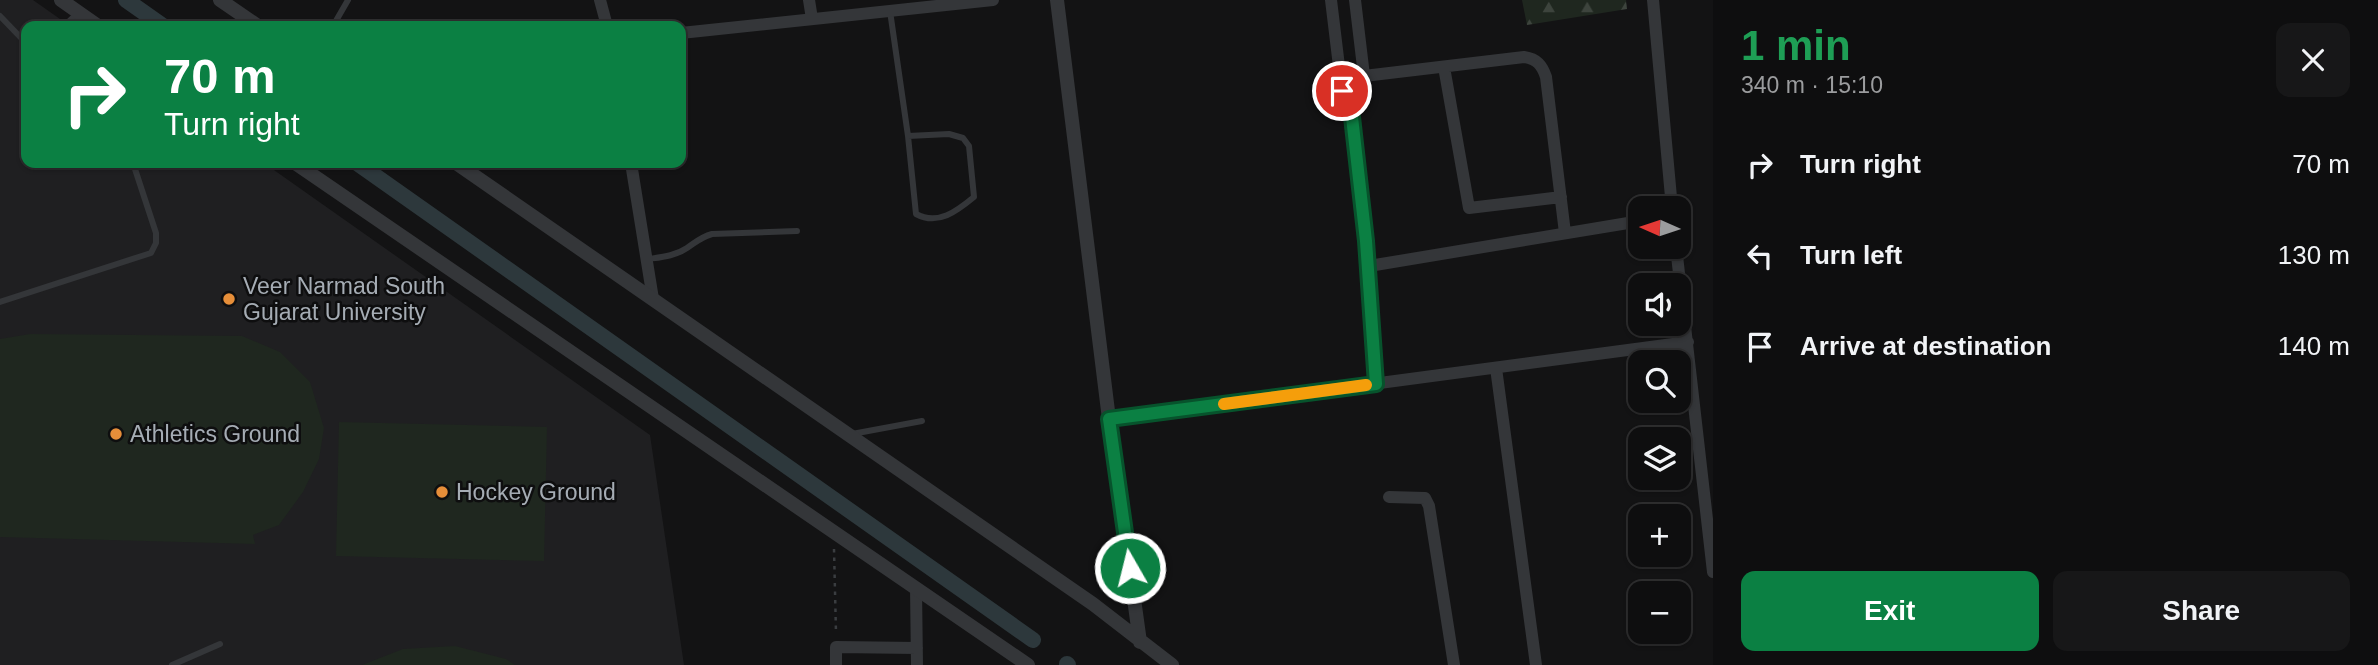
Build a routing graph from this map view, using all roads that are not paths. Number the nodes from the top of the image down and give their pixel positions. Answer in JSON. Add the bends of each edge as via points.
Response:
{"nodes":[{"id":1,"x":61,"y":0,"type":"edge"},
{"id":2,"x":220,"y":0,"type":"edge"},
{"id":3,"x":348,"y":0,"type":"edge"},
{"id":4,"x":600,"y":0,"type":"edge"},
{"id":5,"x":809,"y":0,"type":"edge"},
{"id":6,"x":993,"y":0,"type":"edge"},
{"id":7,"x":1057,"y":0,"type":"edge"},
{"id":8,"x":1331,"y":0,"type":"edge"},
{"id":9,"x":1355,"y":0,"type":"edge"},
{"id":10,"x":1653,"y":0,"type":"edge"},
{"id":11,"x":890,"y":11,"type":"junction"},
{"id":12,"x":79,"y":12,"type":"junction"},
{"id":13,"x":0,"y":16,"type":"edge"},
{"id":14,"x":812,"y":19,"type":"junction"},
{"id":15,"x":69,"y":21,"type":"edge"},
{"id":16,"x":91,"y":21,"type":"edge"},
{"id":17,"x":251,"y":21,"type":"edge"},
{"id":18,"x":336,"y":21,"type":"edge"},
{"id":19,"x":606,"y":21,"type":"edge"},
{"id":20,"x":686,"y":32,"type":"edge"},
{"id":21,"x":21,"y":38,"type":"edge"},
{"id":22,"x":1444,"y":67,"type":"junction"},
{"id":23,"x":1364,"y":76,"type":"junction"},
{"id":24,"x":1352,"y":117,"type":"junction"},
{"id":25,"x":908,"y":136,"type":"junction"},
{"id":26,"x":135,"y":168,"type":"edge"},
{"id":27,"x":302,"y":168,"type":"edge"},
{"id":28,"x":463,"y":168,"type":"edge"},
{"id":29,"x":632,"y":168,"type":"edge"},
{"id":30,"x":1671,"y":196,"type":"edge"},
{"id":31,"x":1561,"y":197,"type":"junction"},
{"id":32,"x":1628,"y":223,"type":"edge"},
{"id":33,"x":797,"y":231,"type":"dead end"},
{"id":34,"x":1565,"y":233,"type":"junction"},
{"id":35,"x":648,"y":259,"type":"junction"},
{"id":36,"x":1678,"y":259,"type":"edge"},
{"id":37,"x":1369,"y":266,"type":"junction"},
{"id":38,"x":653,"y":299,"type":"junction"},
{"id":39,"x":0,"y":302,"type":"edge"},
{"id":40,"x":1688,"y":342,"type":"junction"},
{"id":41,"x":1496,"y":368,"type":"junction"},
{"id":42,"x":1376,"y":384,"type":"junction"},
{"id":43,"x":1109,"y":419,"type":"junction"},
{"id":44,"x":922,"y":421,"type":"dead end"},
{"id":45,"x":849,"y":434,"type":"junction"},
{"id":46,"x":1389,"y":497,"type":"dead end"},
{"id":47,"x":1713,"y":572,"type":"edge"},
{"id":48,"x":916,"y":589,"type":"junction"},
{"id":49,"x":1140,"y":642,"type":"junction"},
{"id":50,"x":220,"y":643,"type":"dead end"},
{"id":51,"x":917,"y":648,"type":"junction"},
{"id":52,"x":172,"y":665,"type":"edge"},
{"id":53,"x":836,"y":665,"type":"edge"},
{"id":54,"x":917,"y":665,"type":"edge"},
{"id":55,"x":1028,"y":665,"type":"edge"},
{"id":56,"x":1172,"y":665,"type":"edge"},
{"id":57,"x":1454,"y":665,"type":"edge"},
{"id":58,"x":1536,"y":665,"type":"edge"}],
"edges":[{"from":1,"to":12,"type":"street"},
{"from":2,"to":17,"type":"street"},
{"from":3,"to":18,"type":"lane"},
{"from":4,"to":19,"type":"street"},
{"from":5,"to":14,"type":"street"},
{"from":6,"to":11,"type":"street"},
{"from":7,"to":43,"type":"street"},
{"from":8,"to":24,"type":"street","via":[[1342,91]]},
{"from":9,"to":23,"type":"street"},
{"from":10,"to":30,"type":"street"},
{"from":11,"to":14,"type":"street"},
{"from":11,"to":25,"type":"lane"},
{"from":12,"to":15,"type":"lane"},
{"from":12,"to":16,"type":"street"},
{"from":13,"to":21,"type":"lane"},
{"from":14,"to":20,"type":"street"},
{"from":22,"to":23,"type":"street"},
{"from":22,"to":31,"type":"street","via":[[1524,57],[1542,66]]},
{"from":22,"to":31,"type":"street","via":[[1469,208]]},
{"from":23,"to":24,"type":"street"},
{"from":24,"to":37,"type":"street"},
{"from":25,"to":25,"type":"lane","via":[[916,214],[923,218],[951,216],[974,197],[969,146],[963,138],[949,134]]},
{"from":26,"to":39,"type":"lane","via":[[156,233],[151,253]]},
{"from":27,"to":48,"type":"street"},
{"from":28,"to":38,"type":"street"},
{"from":29,"to":35,"type":"street"},
{"from":31,"to":34,"type":"street"},
{"from":32,"to":34,"type":"street"},
{"from":33,"to":35,"type":"lane","via":[[712,234],[674,255]]},
{"from":34,"to":37,"type":"street"},
{"from":35,"to":38,"type":"street"},
{"from":36,"to":40,"type":"street"},
{"from":37,"to":42,"type":"street"},
{"from":38,"to":45,"type":"street"},
{"from":40,"to":41,"type":"street"},
{"from":40,"to":47,"type":"street"},
{"from":41,"to":42,"type":"street"},
{"from":41,"to":58,"type":"street"},
{"from":42,"to":43,"type":"street"},
{"from":43,"to":49,"type":"street"},
{"from":44,"to":45,"type":"lane"},
{"from":45,"to":49,"type":"street","via":[[1093,604]]},
{"from":46,"to":57,"type":"street","via":[[1425,498],[1429,506]]},
{"from":48,"to":51,"type":"street"},
{"from":48,"to":55,"type":"street"},
{"from":49,"to":56,"type":"street"},
{"from":50,"to":52,"type":"lane"},
{"from":51,"to":53,"type":"street","via":[[836,647]]},
{"from":51,"to":54,"type":"street"}]}
